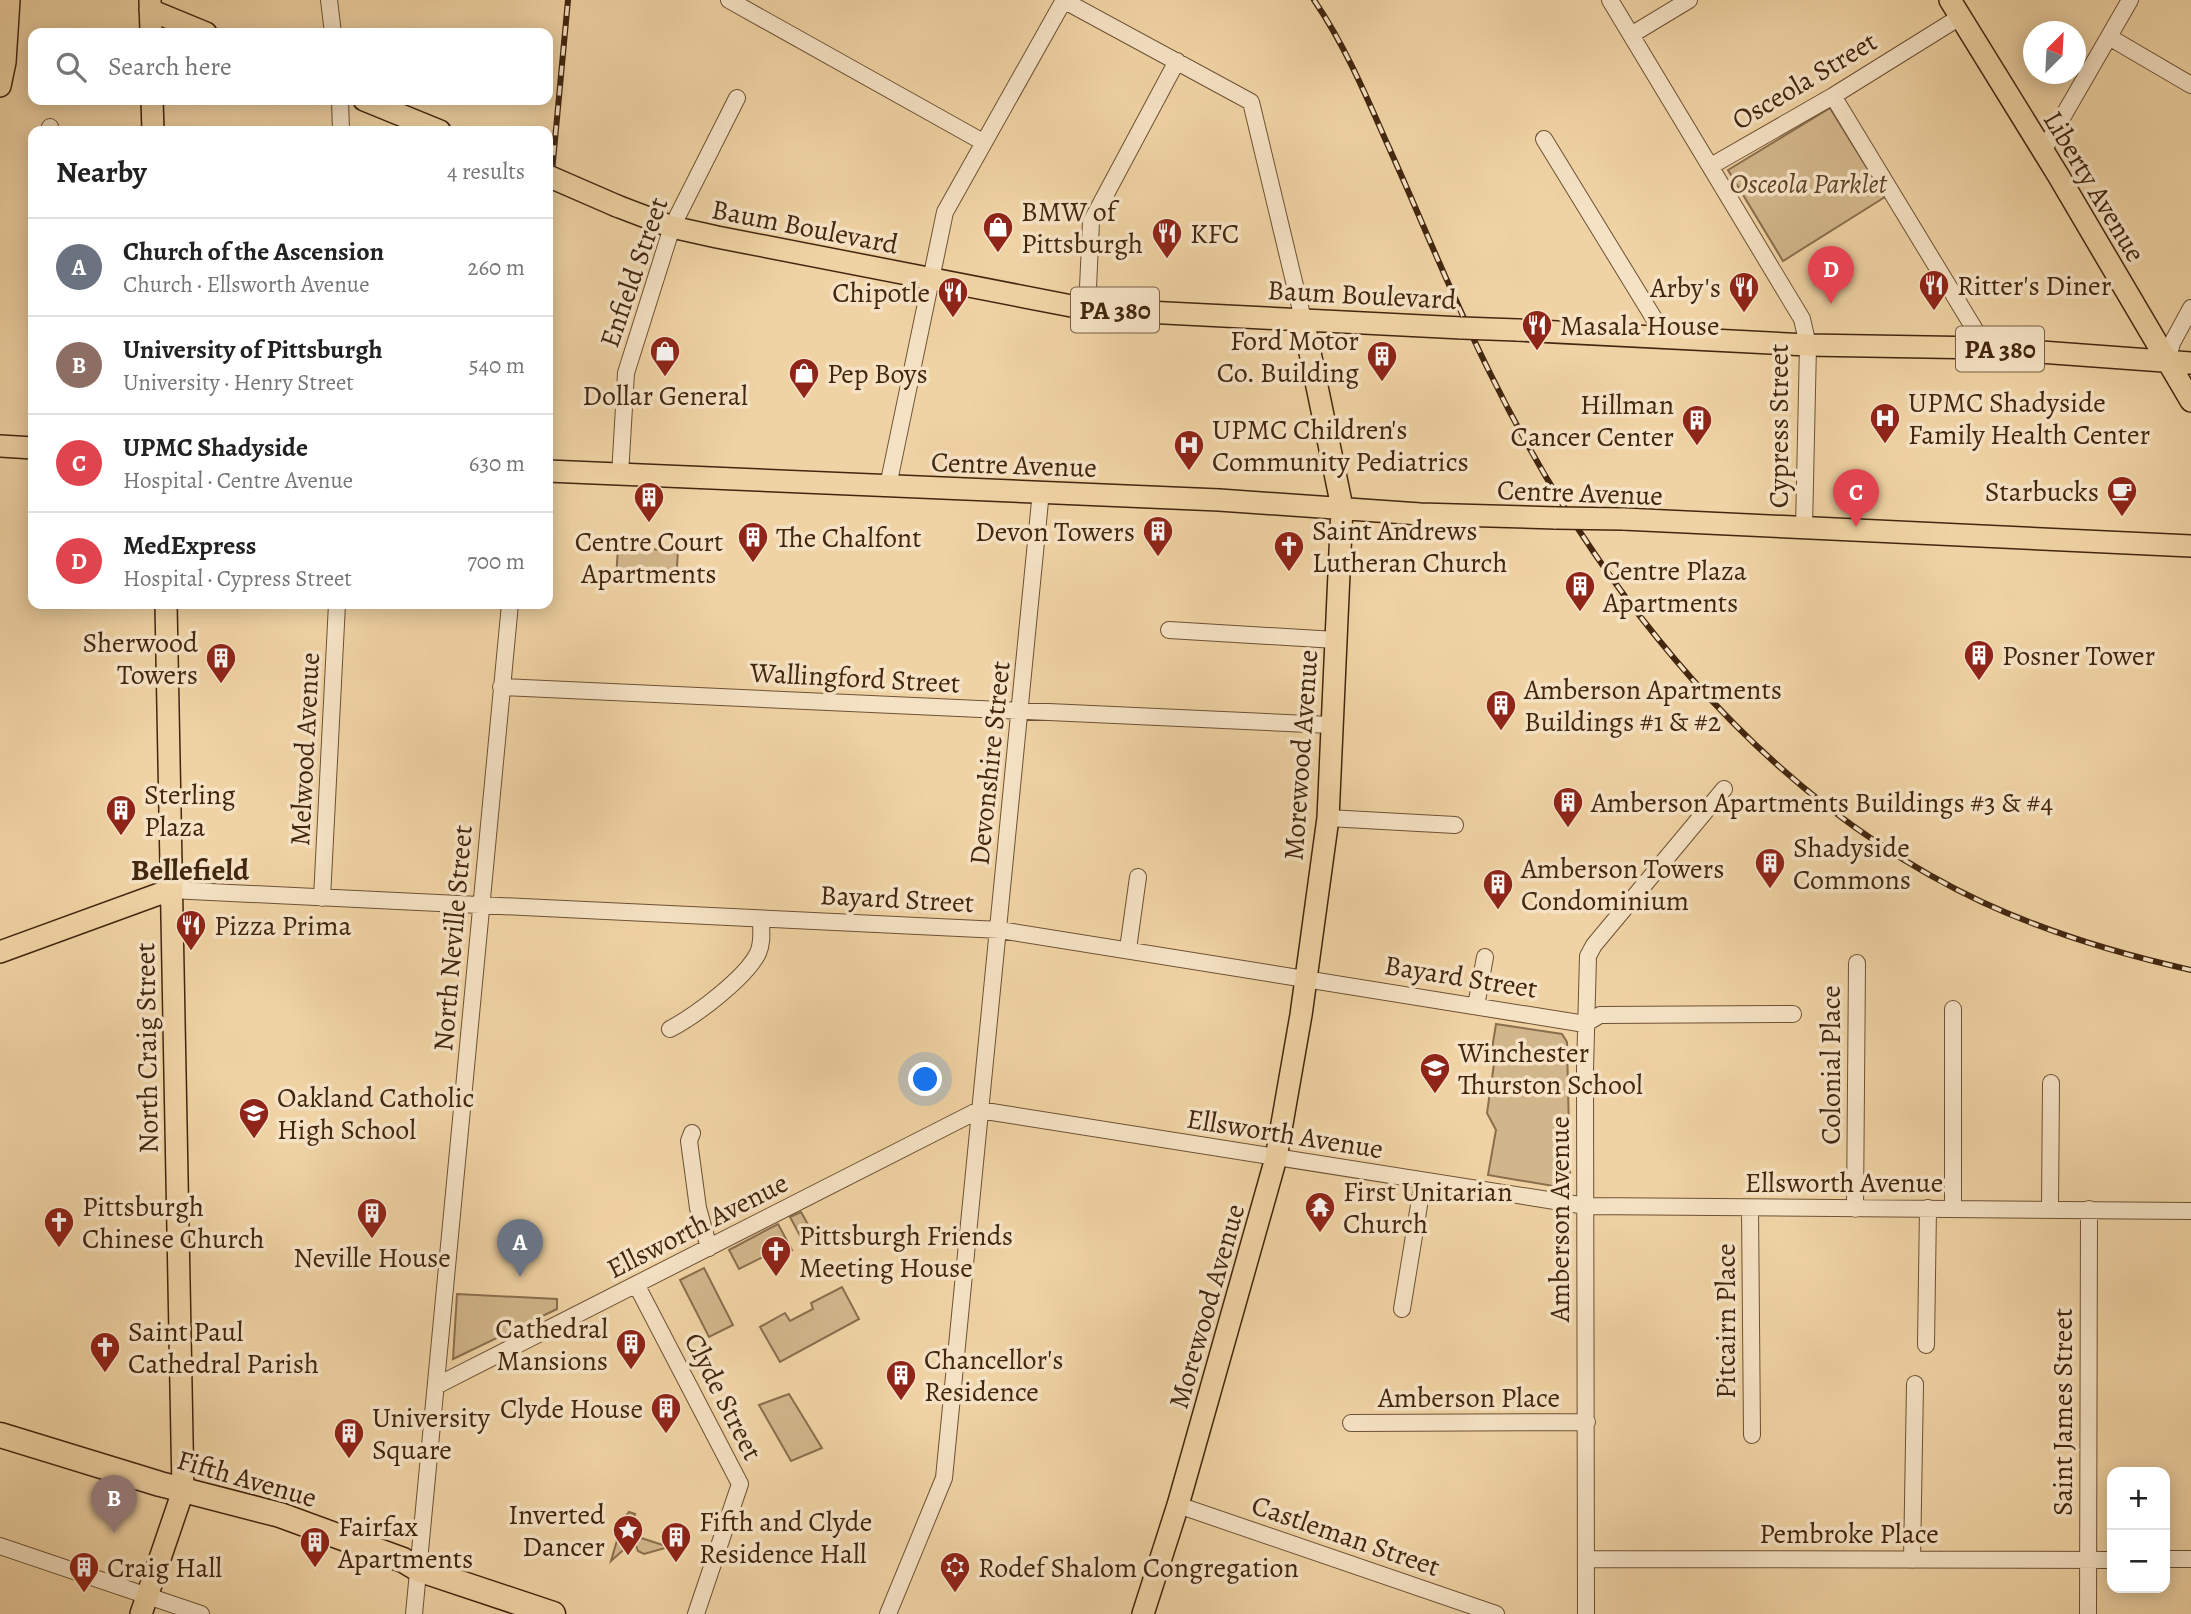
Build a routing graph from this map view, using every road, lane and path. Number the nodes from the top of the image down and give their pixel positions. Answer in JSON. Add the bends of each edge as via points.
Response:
{"nodes":[{"id":1,"x":9,"y":0,"type":"edge"},
{"id":2,"x":329,"y":0,"type":"edge"},
{"id":3,"x":729,"y":0,"type":"edge"},
{"id":4,"x":1063,"y":0,"type":"edge"},
{"id":5,"x":1610,"y":0,"type":"edge"},
{"id":6,"x":1689,"y":0,"type":"edge"},
{"id":7,"x":2130,"y":0,"type":"edge"},
{"id":8,"x":150,"y":5,"type":"edge"},
{"id":9,"x":1955,"y":9,"type":"edge"},
{"id":10,"x":150,"y":28,"type":"edge"},
{"id":11,"x":196,"y":28,"type":"edge"},
{"id":12,"x":332,"y":28,"type":"edge"},
{"id":13,"x":1631,"y":35,"type":"junction"},
{"id":14,"x":2109,"y":37,"type":"junction"},
{"id":15,"x":1177,"y":61,"type":"junction"},
{"id":16,"x":2191,"y":85,"type":"edge"},
{"id":17,"x":0,"y":86,"type":"edge"},
{"id":18,"x":1833,"y":96,"type":"junction"},
{"id":19,"x":737,"y":98,"type":"dead end"},
{"id":20,"x":152,"y":105,"type":"edge"},
{"id":21,"x":340,"y":105,"type":"edge"},
{"id":22,"x":376,"y":105,"type":"edge"},
{"id":23,"x":153,"y":126,"type":"edge"},
{"id":24,"x":341,"y":126,"type":"edge"},
{"id":25,"x":428,"y":126,"type":"edge"},
{"id":26,"x":1544,"y":139,"type":"dead end"},
{"id":27,"x":983,"y":142,"type":"junction"},
{"id":28,"x":2043,"y":151,"type":"junction"},
{"id":29,"x":1711,"y":166,"type":"junction"},
{"id":30,"x":553,"y":178,"type":"edge"},
{"id":31,"x":672,"y":227,"type":"junction"},
{"id":32,"x":930,"y":279,"type":"junction"},
{"id":33,"x":2191,"y":308,"type":"edge"},
{"id":34,"x":1087,"y":309,"type":"junction"},
{"id":35,"x":1303,"y":319,"type":"junction"},
{"id":36,"x":1666,"y":338,"type":"junction"},
{"id":37,"x":1808,"y":345,"type":"junction"},
{"id":38,"x":1986,"y":348,"type":"junction"},
{"id":39,"x":2167,"y":362,"type":"junction"},
{"id":40,"x":2191,"y":363,"type":"edge"},
{"id":41,"x":2191,"y":401,"type":"edge"},
{"id":42,"x":0,"y":446,"type":"edge"},
{"id":43,"x":28,"y":448,"type":"edge"},
{"id":44,"x":553,"y":471,"type":"edge"},
{"id":45,"x":620,"y":475,"type":"junction"},
{"id":46,"x":888,"y":486,"type":"junction"},
{"id":47,"x":1041,"y":491,"type":"junction"},
{"id":48,"x":1342,"y":507,"type":"junction"},
{"id":49,"x":1804,"y":528,"type":"junction"},
{"id":50,"x":2191,"y":546,"type":"edge"},
{"id":51,"x":166,"y":609,"type":"edge"},
{"id":52,"x":337,"y":609,"type":"edge"},
{"id":53,"x":509,"y":609,"type":"edge"},
{"id":54,"x":1169,"y":630,"type":"dead end"},
{"id":55,"x":1336,"y":640,"type":"junction"},
{"id":56,"x":501,"y":687,"type":"junction"},
{"id":57,"x":1021,"y":712,"type":"junction"},
{"id":58,"x":1331,"y":725,"type":"junction"},
{"id":59,"x":1724,"y":789,"type":"dead end"},
{"id":60,"x":1328,"y":818,"type":"junction"},
{"id":61,"x":1455,"y":825,"type":"dead end"},
{"id":62,"x":1138,"y":877,"type":"dead end"},
{"id":63,"x":170,"y":890,"type":"junction"},
{"id":64,"x":322,"y":898,"type":"junction"},
{"id":65,"x":481,"y":905,"type":"junction"},
{"id":66,"x":761,"y":920,"type":"junction"},
{"id":67,"x":1000,"y":930,"type":"junction"},
{"id":68,"x":1128,"y":949,"type":"junction"},
{"id":69,"x":0,"y":952,"type":"edge"},
{"id":70,"x":1485,"y":957,"type":"dead end"},
{"id":71,"x":1857,"y":963,"type":"dead end"},
{"id":72,"x":1305,"y":979,"type":"junction"},
{"id":73,"x":1476,"y":1006,"type":"junction"},
{"id":74,"x":1953,"y":1009,"type":"dead end"},
{"id":75,"x":1793,"y":1014,"type":"dead end"},
{"id":76,"x":1585,"y":1024,"type":"junction"},
{"id":77,"x":670,"y":1029,"type":"dead end"},
{"id":78,"x":2051,"y":1083,"type":"dead end"},
{"id":79,"x":979,"y":1110,"type":"junction"},
{"id":80,"x":692,"y":1133,"type":"dead end"},
{"id":81,"x":1276,"y":1158,"type":"junction"},
{"id":82,"x":1423,"y":1181,"type":"junction"},
{"id":83,"x":1586,"y":1206,"type":"junction"},
{"id":84,"x":1751,"y":1208,"type":"junction"},
{"id":85,"x":1928,"y":1208,"type":"junction"},
{"id":86,"x":1856,"y":1209,"type":"junction"},
{"id":87,"x":1953,"y":1209,"type":"junction"},
{"id":88,"x":2050,"y":1209,"type":"junction"},
{"id":89,"x":2089,"y":1209,"type":"junction"},
{"id":90,"x":2191,"y":1212,"type":"edge"},
{"id":91,"x":709,"y":1248,"type":"junction"},
{"id":92,"x":637,"y":1286,"type":"junction"},
{"id":93,"x":1402,"y":1309,"type":"dead end"},
{"id":94,"x":1926,"y":1345,"type":"dead end"},
{"id":95,"x":1915,"y":1384,"type":"dead end"},
{"id":96,"x":436,"y":1386,"type":"junction"},
{"id":97,"x":1587,"y":1422,"type":"junction"},
{"id":98,"x":1351,"y":1423,"type":"dead end"},
{"id":99,"x":0,"y":1435,"type":"edge"},
{"id":100,"x":1752,"y":1435,"type":"dead end"},
{"id":101,"x":183,"y":1491,"type":"junction"},
{"id":102,"x":1178,"y":1505,"type":"junction"},
{"id":103,"x":0,"y":1546,"type":"edge"},
{"id":104,"x":1586,"y":1559,"type":"junction"},
{"id":105,"x":2170,"y":1559,"type":"edge"},
{"id":106,"x":2191,"y":1559,"type":"edge"},
{"id":107,"x":1912,"y":1560,"type":"junction"},
{"id":108,"x":2088,"y":1560,"type":"junction"},
{"id":109,"x":2107,"y":1560,"type":"edge"},
{"id":110,"x":418,"y":1569,"type":"junction"},
{"id":111,"x":144,"y":1604,"type":"edge"},
{"id":112,"x":201,"y":1614,"type":"edge"},
{"id":113,"x":414,"y":1614,"type":"edge"},
{"id":114,"x":553,"y":1614,"type":"edge"},
{"id":115,"x":696,"y":1614,"type":"edge"},
{"id":116,"x":888,"y":1614,"type":"edge"},
{"id":117,"x":1143,"y":1614,"type":"edge"},
{"id":118,"x":1496,"y":1614,"type":"edge"},
{"id":119,"x":1586,"y":1614,"type":"edge"},
{"id":120,"x":2088,"y":1614,"type":"edge"}],
"edges":[{"from":1,"to":17,"type":"main road"},
{"from":2,"to":12,"type":"street"},
{"from":3,"to":27,"type":"street"},
{"from":4,"to":15,"type":"street","name":"Morewood Avenue"},
{"from":4,"to":27,"type":"street"},
{"from":5,"to":13,"type":"street","name":"Cypress Street"},
{"from":6,"to":13,"type":"street"},
{"from":7,"to":14,"type":"street"},
{"from":8,"to":10,"type":"main road"},
{"from":8,"to":11,"type":"main road"},
{"from":9,"to":18,"type":"street","name":"Osceola Street"},
{"from":9,"to":28,"type":"main road","name":"Liberty Avenue"},
{"from":13,"to":29,"type":"street","name":"Cypress Street"},
{"from":14,"to":16,"type":"street"},
{"from":14,"to":28,"type":"street"},
{"from":15,"to":34,"type":"street","via":[[1091,222]]},
{"from":15,"to":35,"type":"street","name":"Morewood Avenue","via":[[1251,102]]},
{"from":18,"to":29,"type":"street","name":"Osceola Street"},
{"from":18,"to":38,"type":"street"},
{"from":19,"to":31,"type":"street","name":"Enfield Street"},
{"from":20,"to":23,"type":"main road"},
{"from":21,"to":24,"type":"street"},
{"from":22,"to":25,"type":"main road"},
{"from":26,"to":36,"type":"street"},
{"from":27,"to":32,"type":"street","via":[[945,212]]},
{"from":28,"to":39,"type":"main road","name":"Liberty Avenue"},
{"from":29,"to":37,"type":"street","name":"Cypress Street","via":[[1802,319]]},
{"from":30,"to":31,"type":"main road","name":"Baum Boulevard","number":"PA 380","bridge":true},
{"from":31,"to":32,"type":"main road","name":"Baum Boulevard","number":"PA 380"},
{"from":31,"to":45,"type":"street","name":"Enfield Street","via":[[626,373]]},
{"from":32,"to":34,"type":"main road","name":"Baum Boulevard","number":"PA 380"},
{"from":32,"to":46,"type":"street"},
{"from":33,"to":39,"type":"street"},
{"from":34,"to":35,"type":"main road","name":"Baum Boulevard","number":"PA 380"},
{"from":35,"to":36,"type":"main road","name":"Baum Boulevard","number":"PA 380","bridge":true},
{"from":35,"to":48,"type":"main road","name":"Morewood Avenue"},
{"from":36,"to":37,"type":"main road","name":"Baum Boulevard","number":"PA 380"},
{"from":37,"to":38,"type":"main road","name":"Baum Boulevard","number":"PA 380"},
{"from":37,"to":49,"type":"street","name":"Cypress Street"},
{"from":38,"to":39,"type":"main road","name":"Baum Boulevard","number":"PA 380"},
{"from":39,"to":40,"type":"main road","name":"Baum Boulevard","number":"PA 380"},
{"from":39,"to":41,"type":"main road","name":"Liberty Avenue"},
{"from":42,"to":43,"type":"main road"},
{"from":44,"to":45,"type":"main road","name":"Centre Avenue"},
{"from":45,"to":46,"type":"main road","name":"Centre Avenue"},
{"from":46,"to":47,"type":"main road","name":"Centre Avenue"},
{"from":47,"to":48,"type":"main road","name":"Centre Avenue"},
{"from":47,"to":57,"type":"street","name":"Devonshire Street"},
{"from":48,"to":49,"type":"main road","name":"Centre Avenue","bridge":true},
{"from":48,"to":55,"type":"main road","name":"Morewood Avenue"},
{"from":49,"to":50,"type":"main road","name":"Centre Avenue"},
{"from":51,"to":63,"type":"main road","name":"North Craig Street"},
{"from":52,"to":64,"type":"street","name":"Melwood Avenue"},
{"from":53,"to":56,"type":"street","name":"North Neville Street"},
{"from":54,"to":55,"type":"street"},
{"from":55,"to":58,"type":"main road","name":"Morewood Avenue"},
{"from":56,"to":57,"type":"street","name":"Wallingford Street"},
{"from":56,"to":65,"type":"street","name":"North Neville Street"},
{"from":57,"to":58,"type":"street","name":"Wallingford Street"},
{"from":57,"to":67,"type":"street","name":"Devonshire Street"},
{"from":58,"to":60,"type":"main road","name":"Morewood Avenue"},
{"from":59,"to":76,"type":"street","name":"Amberson Avenue","via":[[1594,945],[1587,970]]},
{"from":60,"to":61,"type":"street"},
{"from":60,"to":72,"type":"main road","name":"Morewood Avenue"},
{"from":62,"to":68,"type":"street"},
{"from":63,"to":64,"type":"street","name":"Bayard Street"},
{"from":63,"to":69,"type":"main road","name":"Bayard Street"},
{"from":63,"to":101,"type":"main road","name":"North Craig Street"},
{"from":64,"to":65,"type":"street","name":"Bayard Street"},
{"from":65,"to":66,"type":"street","name":"Bayard Street"},
{"from":65,"to":96,"type":"street","name":"North Neville Street"},
{"from":66,"to":67,"type":"street","name":"Bayard Street"},
{"from":66,"to":77,"type":"street","via":[[762,939],[748,968],[695,1014]]},
{"from":67,"to":68,"type":"street","name":"Bayard Street"},
{"from":67,"to":79,"type":"street","name":"Devonshire Street"},
{"from":68,"to":72,"type":"street","name":"Bayard Street"},
{"from":70,"to":73,"type":"street"},
{"from":71,"to":86,"type":"street","name":"Colonial Place"},
{"from":72,"to":73,"type":"street","name":"Bayard Street"},
{"from":72,"to":81,"type":"main road","name":"Morewood Avenue"},
{"from":73,"to":76,"type":"street","name":"Bayard Street"},
{"from":74,"to":87,"type":"street"},
{"from":75,"to":76,"type":"street","name":"Bayard Street","via":[[1600,1015]]},
{"from":76,"to":83,"type":"street","name":"Amberson Avenue"},
{"from":78,"to":88,"type":"street"},
{"from":79,"to":81,"type":"street","name":"Ellsworth Avenue"},
{"from":79,"to":91,"type":"street","name":"Ellsworth Avenue"},
{"from":79,"to":116,"type":"street","name":"Devonshire Street","via":[[944,1478]]},
{"from":80,"to":91,"type":"street","via":[[689,1141],[698,1209]]},
{"from":81,"to":82,"type":"street","name":"Ellsworth Avenue"},
{"from":81,"to":102,"type":"main road","name":"Morewood Avenue"},
{"from":82,"to":83,"type":"street","name":"Ellsworth Avenue"},
{"from":82,"to":93,"type":"street"},
{"from":83,"to":84,"type":"street","name":"Ellsworth Avenue"},
{"from":83,"to":97,"type":"street","name":"Amberson Avenue"},
{"from":84,"to":86,"type":"street","name":"Ellsworth Avenue"},
{"from":84,"to":100,"type":"street","name":"Pitcairn Place"},
{"from":85,"to":86,"type":"street","name":"Ellsworth Avenue"},
{"from":85,"to":87,"type":"street","name":"Ellsworth Avenue"},
{"from":85,"to":94,"type":"street"},
{"from":87,"to":88,"type":"street","name":"Ellsworth Avenue"},
{"from":88,"to":89,"type":"street","name":"Ellsworth Avenue"},
{"from":89,"to":90,"type":"street","name":"Ellsworth Avenue"},
{"from":89,"to":108,"type":"street","name":"Saint James Street"},
{"from":91,"to":92,"type":"street","name":"Ellsworth Avenue"},
{"from":92,"to":96,"type":"street","name":"Ellsworth Avenue"},
{"from":92,"to":115,"type":"street","name":"Clyde Street","via":[[740,1484]]},
{"from":95,"to":107,"type":"street"},
{"from":96,"to":110,"type":"street","name":"North Neville Street"},
{"from":97,"to":98,"type":"street","name":"Amberson Place"},
{"from":97,"to":104,"type":"street","name":"Amberson Avenue"},
{"from":99,"to":101,"type":"highway","name":"Fifth Avenue"},
{"from":101,"to":110,"type":"highway","name":"Fifth Avenue","via":[[280,1515]]},
{"from":101,"to":111,"type":"main road","name":"North Craig Street"},
{"from":102,"to":117,"type":"main road","name":"Morewood Avenue"},
{"from":102,"to":118,"type":"street","name":"Castleman Street"},
{"from":103,"to":111,"type":"street"},
{"from":104,"to":107,"type":"street","name":"Pembroke Place"},
{"from":104,"to":119,"type":"street","name":"Amberson Avenue"},
{"from":105,"to":106,"type":"street"},
{"from":107,"to":108,"type":"street","name":"Pembroke Place"},
{"from":108,"to":109,"type":"street","name":"Pembroke Place"},
{"from":108,"to":120,"type":"street","name":"Saint James Street"},
{"from":110,"to":113,"type":"street","name":"North Neville Street"},
{"from":110,"to":114,"type":"highway","name":"Fifth Avenue"},
{"from":111,"to":112,"type":"street"}]}
